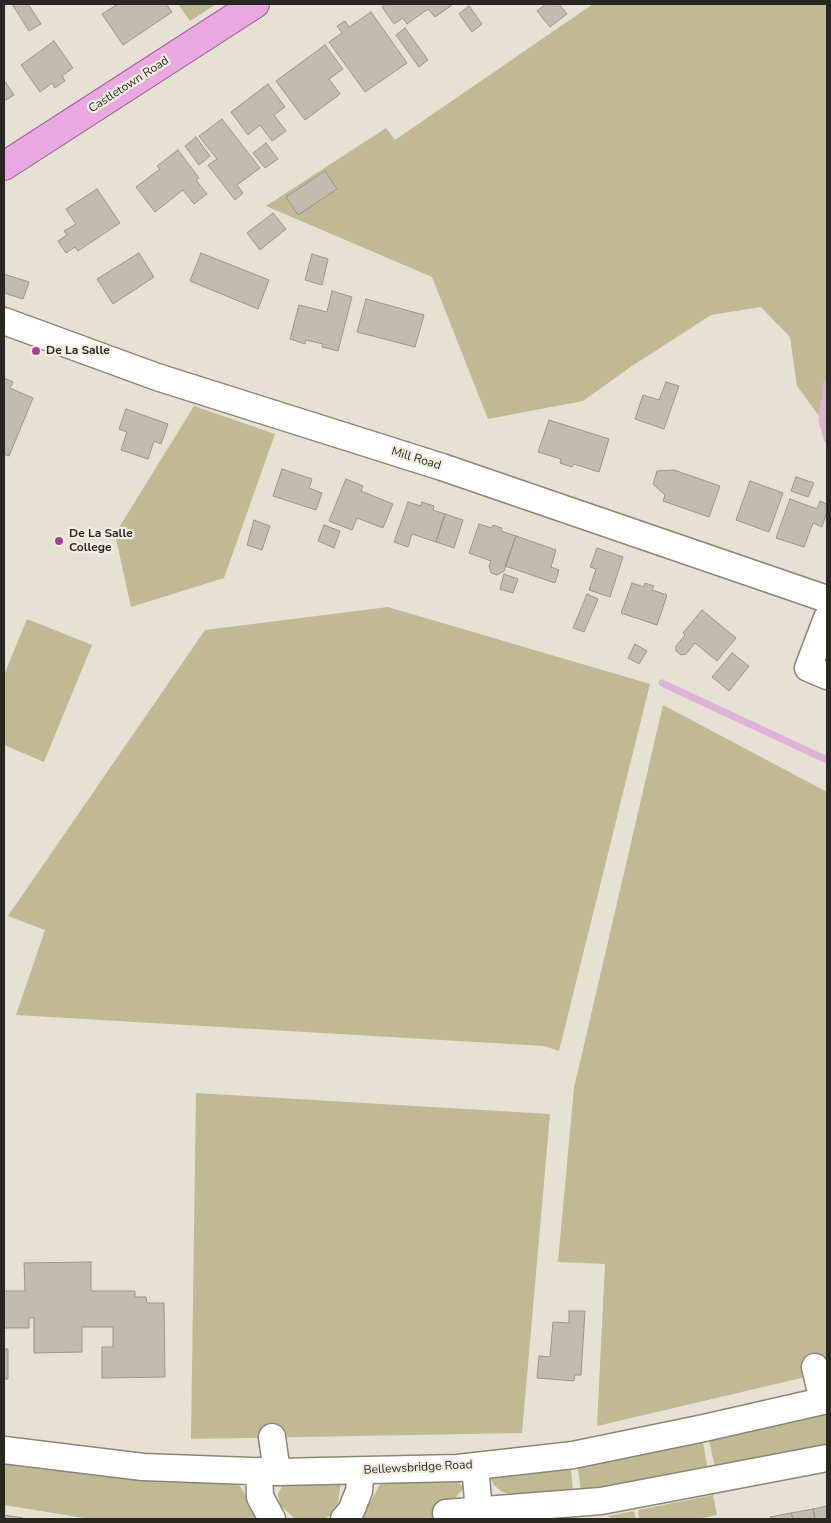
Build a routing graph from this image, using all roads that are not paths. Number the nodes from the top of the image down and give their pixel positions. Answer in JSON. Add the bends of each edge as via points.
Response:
{"nodes":[{"id":1,"x":255,"y":4,"type":"edge"},
{"id":2,"x":4,"y":166,"type":"edge"},
{"id":3,"x":4,"y":322,"type":"edge"},
{"id":4,"x":827,"y":599,"type":"edge"},
{"id":5,"x":827,"y":618,"type":"edge"},
{"id":6,"x":827,"y":676,"type":"edge"},
{"id":7,"x":815,"y":1367,"type":"dead end"},
{"id":8,"x":825,"y":1400,"type":"edge"},
{"id":9,"x":272,"y":1437,"type":"dead end"},
{"id":10,"x":4,"y":1450,"type":"edge"},
{"id":11,"x":827,"y":1458,"type":"edge"},
{"id":12,"x":475,"y":1466,"type":"junction"},
{"id":13,"x":268,"y":1471,"type":"junction"},
{"id":14,"x":361,"y":1471,"type":"junction"},
{"id":15,"x":479,"y":1511,"type":"junction"},
{"id":16,"x":446,"y":1513,"type":"dead end"},
{"id":17,"x":272,"y":1519,"type":"edge"},
{"id":18,"x":344,"y":1519,"type":"edge"}],
"edges":[{"from":1,"to":2,"type":"main road","name":"Castletown Road"},
{"from":3,"to":4,"type":"street","name":"Mill Road","via":[[157,377],[442,467]]},
{"from":5,"to":6,"type":"street","via":[[808,668]]},
{"from":7,"to":8,"type":"street"},
{"from":8,"to":12,"type":"street","name":"Bellewsbridge Road","via":[[573,1454]]},
{"from":9,"to":13,"type":"street"},
{"from":10,"to":13,"type":"street","name":"Bellewsbridge Road","via":[[143,1467]]},
{"from":11,"to":15,"type":"street","via":[[601,1501]]},
{"from":12,"to":14,"type":"street","name":"Bellewsbridge Road"},
{"from":12,"to":15,"type":"street"},
{"from":13,"to":14,"type":"street","name":"Bellewsbridge Road"},
{"from":13,"to":17,"type":"street","via":[[260,1497]]},
{"from":14,"to":18,"type":"street","via":[[359,1491]]},
{"from":15,"to":16,"type":"street"}]}
